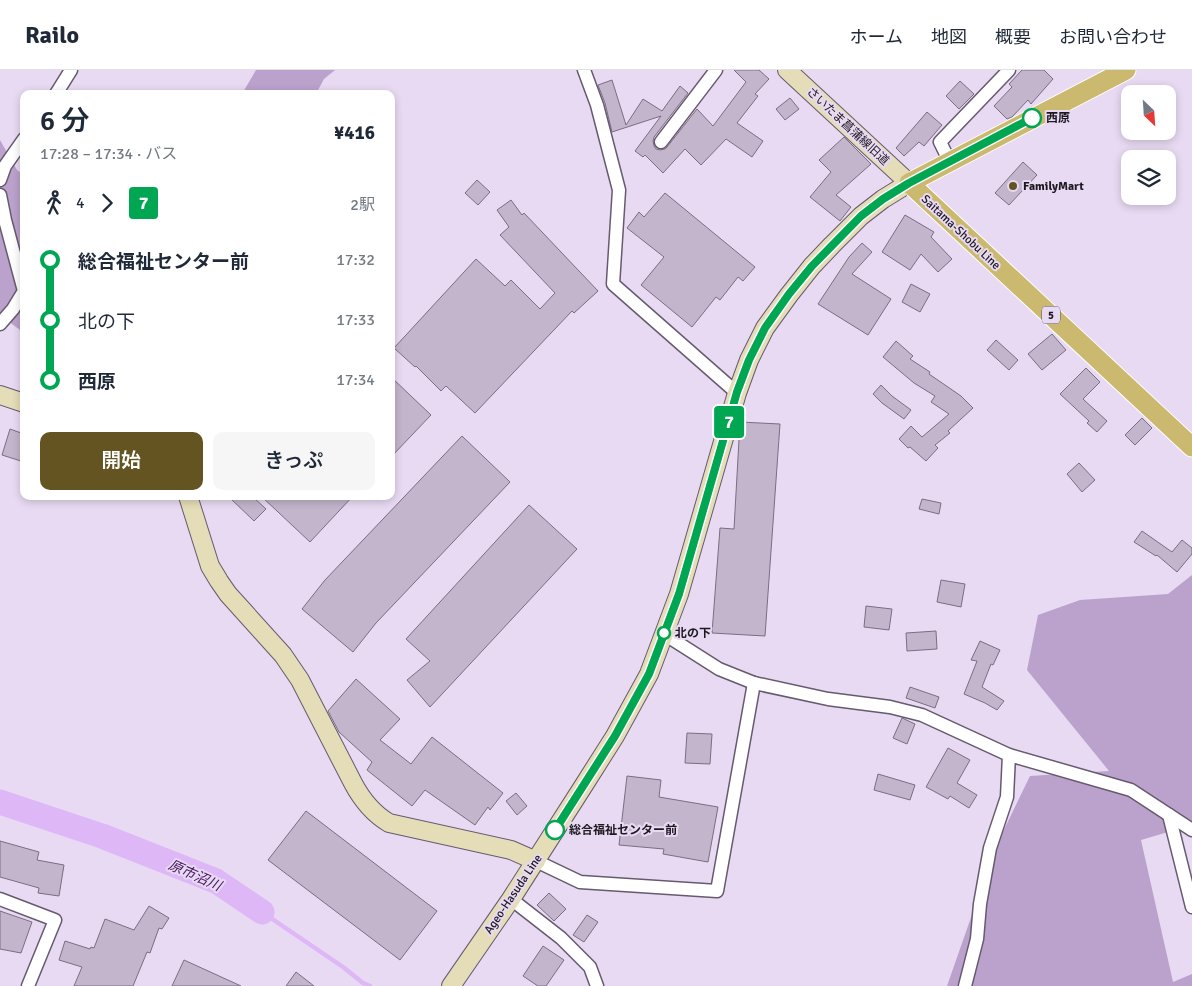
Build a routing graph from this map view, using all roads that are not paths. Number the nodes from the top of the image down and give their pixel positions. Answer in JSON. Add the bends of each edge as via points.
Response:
{"nodes":[{"id":1,"x":71,"y":70,"type":"edge"},
{"id":2,"x":584,"y":70,"type":"edge"},
{"id":3,"x":716,"y":70,"type":"edge"},
{"id":4,"x":787,"y":70,"type":"edge"},
{"id":5,"x":1009,"y":70,"type":"edge"},
{"id":6,"x":1126,"y":70,"type":"edge"},
{"id":7,"x":58,"y":90,"type":"edge"},
{"id":8,"x":661,"y":142,"type":"dead end"},
{"id":9,"x":20,"y":145,"type":"edge"},
{"id":10,"x":950,"y":162,"type":"junction"},
{"id":11,"x":0,"y":180,"type":"edge"},
{"id":12,"x":909,"y":183,"type":"junction"},
{"id":13,"x":0,"y":195,"type":"edge"},
{"id":14,"x":20,"y":276,"type":"edge"},
{"id":15,"x":20,"y":298,"type":"edge"},
{"id":16,"x":0,"y":324,"type":"edge"},
{"id":17,"x":737,"y":392,"type":"junction"},
{"id":18,"x":0,"y":395,"type":"edge"},
{"id":19,"x":20,"y":402,"type":"edge"},
{"id":20,"x":1192,"y":447,"type":"edge"},
{"id":21,"x":189,"y":500,"type":"edge"},
{"id":22,"x":664,"y":634,"type":"junction"},
{"id":23,"x":754,"y":683,"type":"junction"},
{"id":24,"x":1008,"y":755,"type":"junction"},
{"id":25,"x":1169,"y":815,"type":"junction"},
{"id":26,"x":1192,"y":830,"type":"edge"},
{"id":27,"x":536,"y":861,"type":"junction"},
{"id":28,"x":0,"y":899,"type":"edge"},
{"id":29,"x":511,"y":899,"type":"junction"},
{"id":30,"x":1192,"y":907,"type":"edge"},
{"id":31,"x":28,"y":986,"type":"edge"},
{"id":32,"x":451,"y":986,"type":"edge"},
{"id":33,"x":597,"y":986,"type":"edge"},
{"id":34,"x":964,"y":986,"type":"edge"}],
"edges":[{"from":1,"to":7,"type":"street"},
{"from":2,"to":17,"type":"street","via":[[598,105],[618,190],[613,284]]},
{"from":3,"to":8,"type":"street"},
{"from":4,"to":12,"type":"main road","name":"さいたま菖蒲線旧道"},
{"from":5,"to":10,"type":"street","via":[[940,142]]},
{"from":6,"to":10,"type":"main road","name":"Saitama-Shobu Line"},
{"from":9,"to":11,"type":"street","via":[[5,166]]},
{"from":10,"to":12,"type":"main road","name":"Saitama-Shobu Line"},
{"from":12,"to":17,"type":"main road","name":"Ageo-Hasuda Line","via":[[861,216],[812,266],[765,328]]},
{"from":12,"to":20,"type":"main road","name":"Saitama-Shobu Line","number":"5"},
{"from":13,"to":14,"type":"street"},
{"from":15,"to":16,"type":"street"},
{"from":17,"to":22,"type":"main road","name":"Ageo-Hasuda Line","via":[[679,594]]},
{"from":18,"to":19,"type":"main road"},
{"from":21,"to":27,"type":"main road","via":[[210,566],[228,594],[300,680],[368,807],[388,823],[511,850]]},
{"from":22,"to":23,"type":"street","via":[[719,669]]},
{"from":22,"to":27,"type":"main road","name":"Ageo-Hasuda Line","via":[[649,674],[632,705]]},
{"from":23,"to":24,"type":"street","via":[[828,699],[890,707],[922,716]]},
{"from":23,"to":27,"type":"street","via":[[717,890],[580,882]]},
{"from":24,"to":25,"type":"street","via":[[1131,790]]},
{"from":24,"to":34,"type":"street","via":[[1007,797],[990,848],[977,939]]},
{"from":25,"to":26,"type":"street"},
{"from":25,"to":30,"type":"street"},
{"from":27,"to":29,"type":"main road","name":"Ageo-Hasuda Line"},
{"from":28,"to":31,"type":"street","via":[[55,920]]},
{"from":29,"to":32,"type":"main road","name":"Ageo-Hasuda Line"},
{"from":29,"to":33,"type":"street","via":[[561,938],[590,967]]}]}
